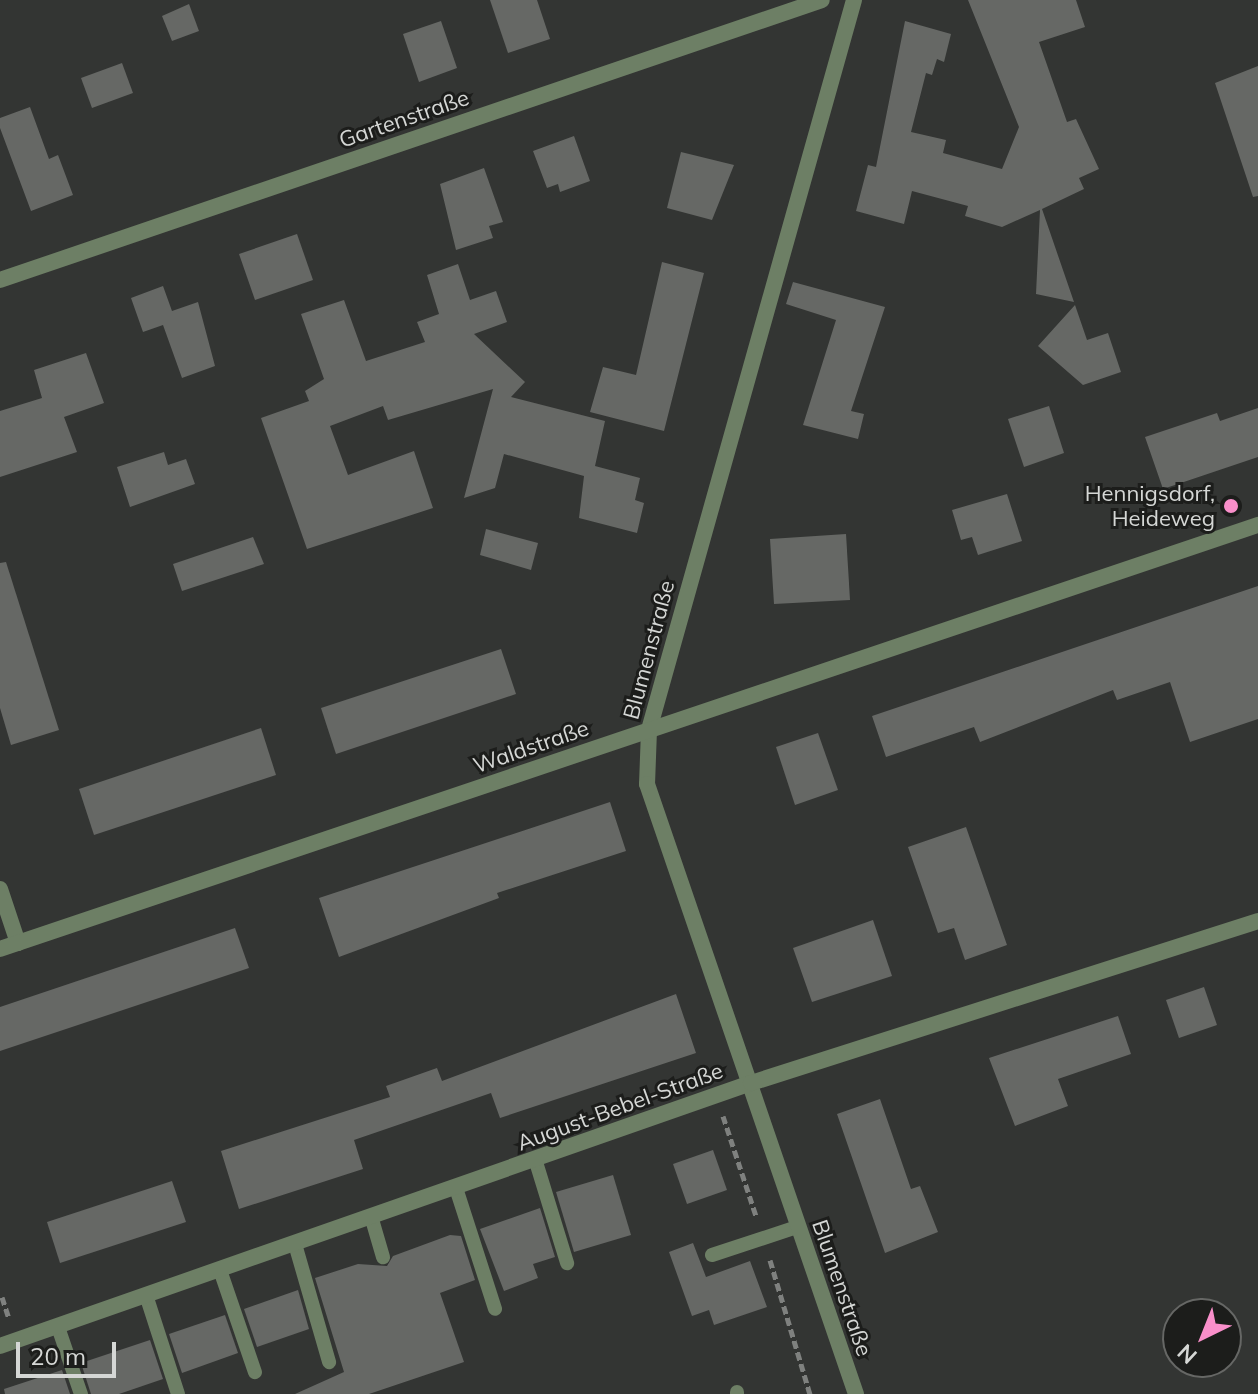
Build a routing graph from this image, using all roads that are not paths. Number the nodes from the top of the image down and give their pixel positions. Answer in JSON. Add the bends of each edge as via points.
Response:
{"nodes":[{"id":1,"x":822,"y":0,"type":"edge"},
{"id":2,"x":854,"y":0,"type":"edge"},
{"id":3,"x":0,"y":280,"type":"edge"},
{"id":4,"x":1258,"y":525,"type":"edge"},
{"id":5,"x":649,"y":730,"type":"junction"},
{"id":6,"x":0,"y":889,"type":"edge"},
{"id":7,"x":1258,"y":921,"type":"edge"},
{"id":8,"x":18,"y":943,"type":"junction"},
{"id":9,"x":0,"y":949,"type":"edge"},
{"id":10,"x":751,"y":1083,"type":"junction"},
{"id":11,"x":536,"y":1162,"type":"junction"},
{"id":12,"x":456,"y":1188,"type":"junction"},
{"id":13,"x":371,"y":1216,"type":"junction"},
{"id":14,"x":797,"y":1227,"type":"junction"},
{"id":15,"x":295,"y":1244,"type":"junction"},
{"id":16,"x":712,"y":1255,"type":"dead end"},
{"id":17,"x":383,"y":1257,"type":"dead end"},
{"id":18,"x":567,"y":1263,"type":"dead end"},
{"id":19,"x":220,"y":1270,"type":"junction"},
{"id":20,"x":146,"y":1295,"type":"junction"},
{"id":21,"x":495,"y":1309,"type":"dead end"},
{"id":22,"x":58,"y":1327,"type":"junction"},
{"id":23,"x":0,"y":1346,"type":"edge"},
{"id":24,"x":329,"y":1362,"type":"dead end"},
{"id":25,"x":255,"y":1372,"type":"dead end"},
{"id":26,"x":81,"y":1394,"type":"edge"},
{"id":27,"x":178,"y":1394,"type":"edge"},
{"id":28,"x":856,"y":1394,"type":"edge"}],
"edges":[{"from":1,"to":3,"type":"street","name":"Gartenstraße"},
{"from":2,"to":5,"type":"street","name":"Blumenstraße"},
{"from":4,"to":5,"type":"street","name":"Waldstraße"},
{"from":5,"to":8,"type":"street","name":"Waldstraße"},
{"from":5,"to":10,"type":"street","name":"Blumenstraße","via":[[647,784]]},
{"from":6,"to":8,"type":"street"},
{"from":7,"to":10,"type":"street","name":"August-Bebel-Straße"},
{"from":8,"to":9,"type":"street","name":"Waldstraße"},
{"from":10,"to":11,"type":"street","name":"August-Bebel-Straße"},
{"from":10,"to":14,"type":"street","name":"Blumenstraße"},
{"from":11,"to":12,"type":"street","name":"August-Bebel-Straße"},
{"from":11,"to":18,"type":"lane"},
{"from":12,"to":13,"type":"street","name":"August-Bebel-Straße"},
{"from":12,"to":21,"type":"lane"},
{"from":13,"to":15,"type":"street","name":"August-Bebel-Straße"},
{"from":13,"to":17,"type":"lane"},
{"from":14,"to":16,"type":"lane"},
{"from":14,"to":28,"type":"street","name":"Blumenstraße"},
{"from":15,"to":19,"type":"street","name":"August-Bebel-Straße"},
{"from":15,"to":24,"type":"lane"},
{"from":19,"to":20,"type":"street","name":"August-Bebel-Straße"},
{"from":19,"to":25,"type":"lane"},
{"from":20,"to":22,"type":"street","name":"August-Bebel-Straße"},
{"from":20,"to":27,"type":"lane"},
{"from":22,"to":23,"type":"street","name":"August-Bebel-Straße"},
{"from":22,"to":26,"type":"lane"}]}
